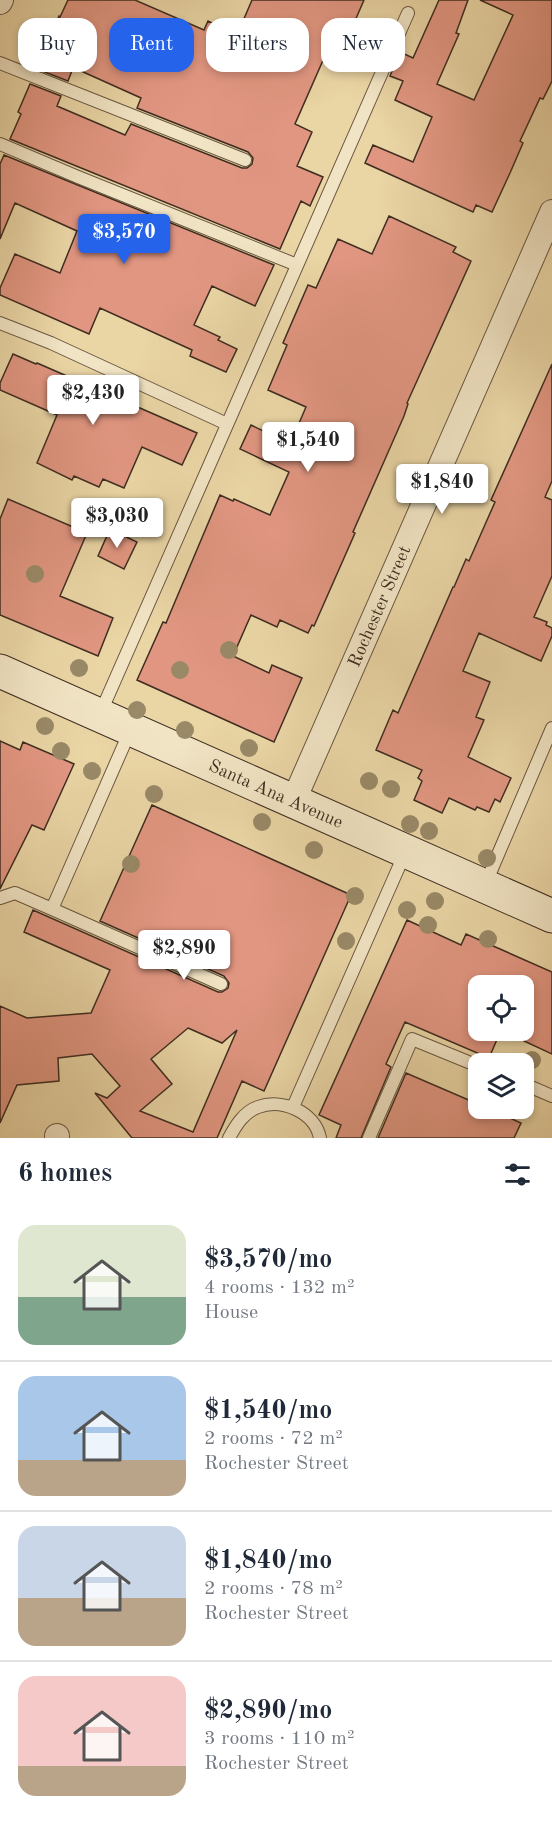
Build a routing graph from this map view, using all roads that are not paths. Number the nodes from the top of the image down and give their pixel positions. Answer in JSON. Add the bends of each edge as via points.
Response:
{"nodes":[{"id":1,"x":408,"y":13,"type":"dead end"},
{"id":2,"x":0,"y":63,"type":"edge"},
{"id":3,"x":0,"y":144,"type":"edge"},
{"id":4,"x":245,"y":160,"type":"dead end"},
{"id":5,"x":552,"y":212,"type":"edge"},
{"id":6,"x":297,"y":266,"type":"junction"},
{"id":7,"x":0,"y":323,"type":"edge"},
{"id":8,"x":227,"y":424,"type":"junction"},
{"id":9,"x":0,"y":671,"type":"edge"},
{"id":10,"x":99,"y":715,"type":"junction"},
{"id":11,"x":552,"y":728,"type":"edge"},
{"id":12,"x":131,"y":729,"type":"junction"},
{"id":13,"x":293,"y":802,"type":"junction"},
{"id":14,"x":406,"y":851,"type":"junction"},
{"id":15,"x":484,"y":886,"type":"junction"},
{"id":16,"x":0,"y":898,"type":"edge"},
{"id":17,"x":52,"y":909,"type":"junction"},
{"id":18,"x":552,"y":916,"type":"edge"},
{"id":19,"x":221,"y":984,"type":"dead end"},
{"id":20,"x":468,"y":1062,"type":"edge"},
{"id":21,"x":534,"y":1088,"type":"edge"},
{"id":22,"x":552,"y":1096,"type":"edge"},
{"id":23,"x":293,"y":1107,"type":"junction"},
{"id":24,"x":229,"y":1138,"type":"edge"},
{"id":25,"x":320,"y":1138,"type":"edge"},
{"id":26,"x":369,"y":1138,"type":"edge"}],
"edges":[{"from":1,"to":6,"type":"lane"},
{"from":2,"to":4,"type":"lane"},
{"from":3,"to":6,"type":"lane"},
{"from":5,"to":13,"type":"street","name":"Rochester Street"},
{"from":6,"to":8,"type":"lane"},
{"from":7,"to":8,"type":"lane","via":[[62,347]]},
{"from":8,"to":10,"type":"lane"},
{"from":9,"to":10,"type":"street","name":"Santa Ana Avenue"},
{"from":10,"to":12,"type":"street","name":"Santa Ana Avenue"},
{"from":11,"to":15,"type":"lane"},
{"from":12,"to":13,"type":"street","name":"Santa Ana Avenue"},
{"from":12,"to":17,"type":"lane"},
{"from":13,"to":14,"type":"street","name":"Santa Ana Avenue"},
{"from":14,"to":15,"type":"street","name":"Santa Ana Avenue"},
{"from":14,"to":23,"type":"lane"},
{"from":15,"to":18,"type":"street","name":"Santa Ana Avenue"},
{"from":16,"to":17,"type":"lane","via":[[15,893]]},
{"from":17,"to":19,"type":"lane"},
{"from":20,"to":26,"type":"lane","via":[[412,1039]]},
{"from":21,"to":22,"type":"lane"},
{"from":23,"to":24,"type":"lane","via":[[258,1107],[243,1117]]},
{"from":23,"to":25,"type":"lane","via":[[308,1118]]}]}
